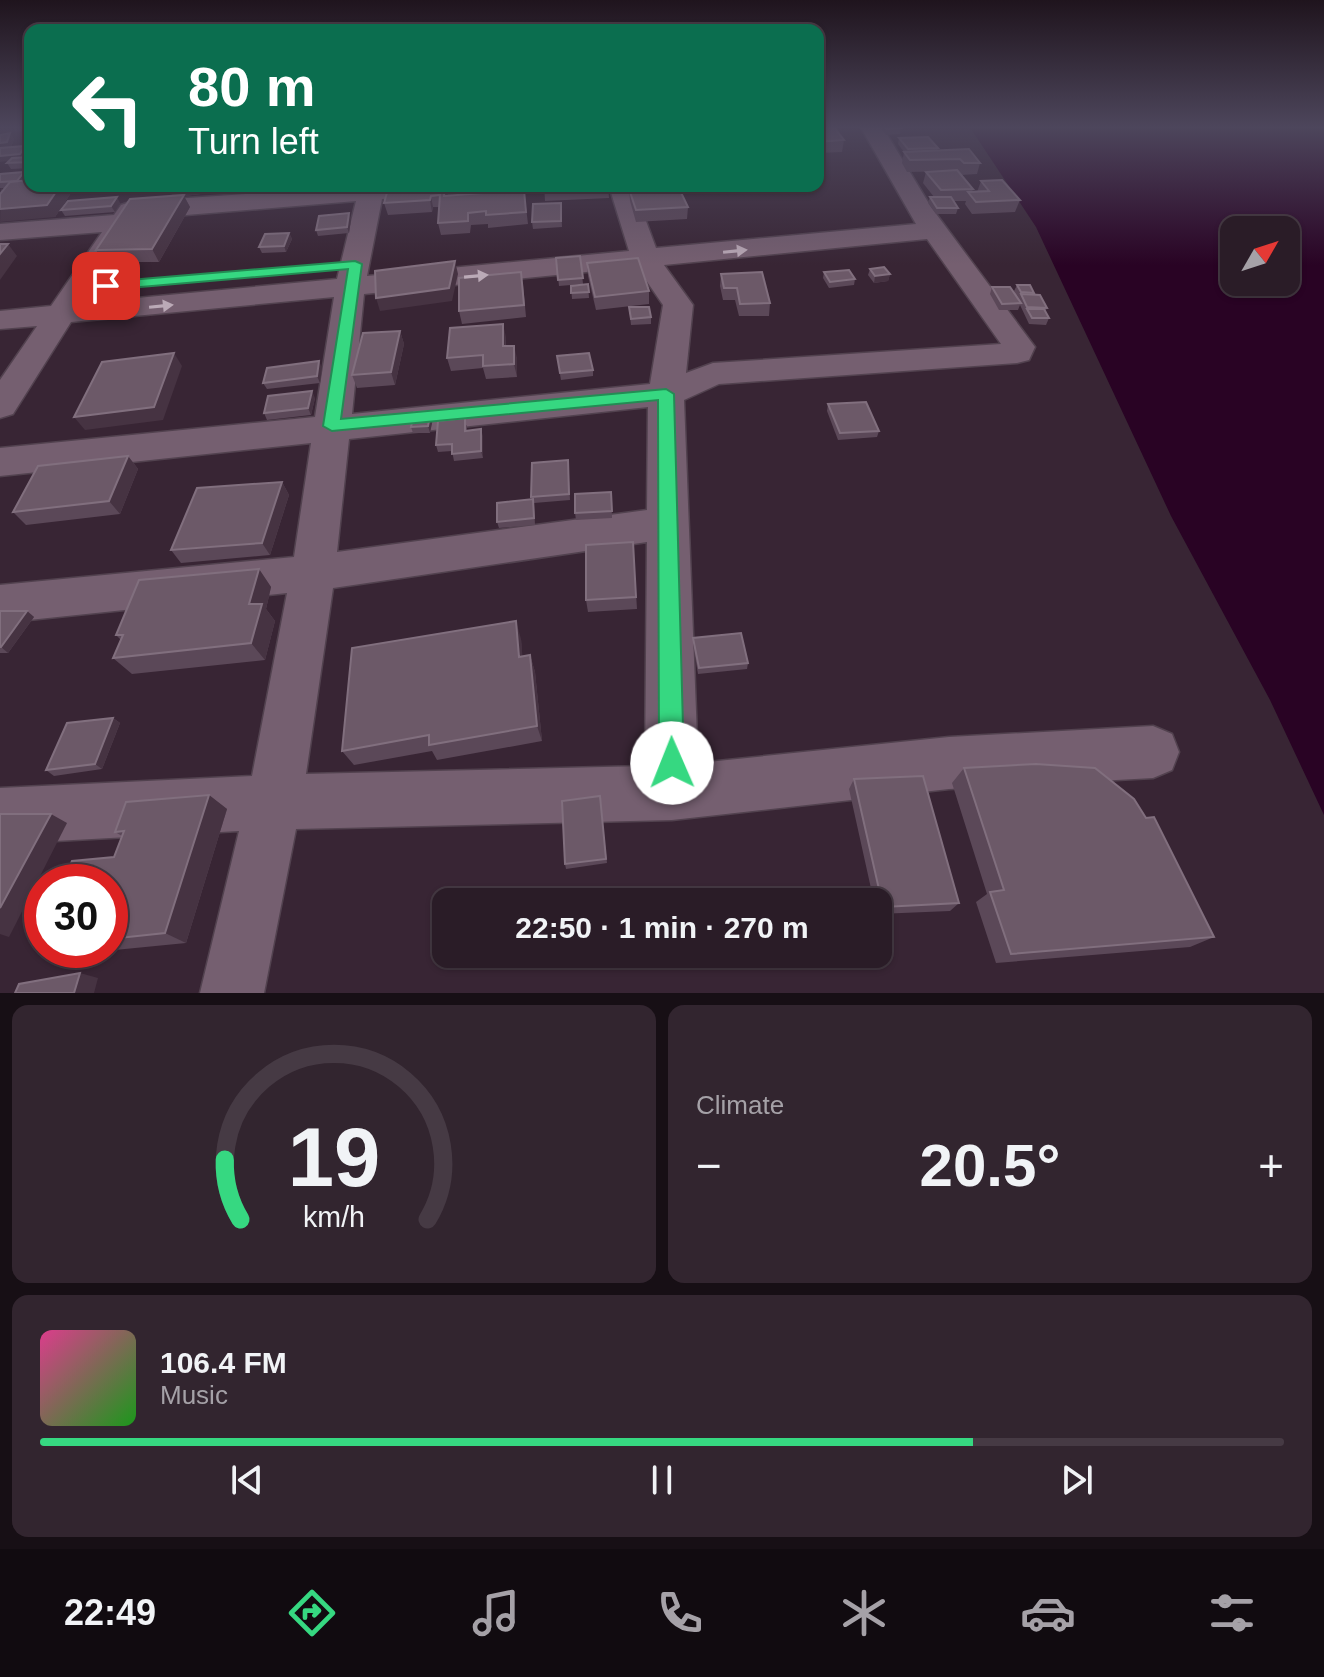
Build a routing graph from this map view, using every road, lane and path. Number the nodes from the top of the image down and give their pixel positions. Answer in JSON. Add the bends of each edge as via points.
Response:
{"nodes":[{"id":1,"x":899,"y":172,"type":"edge"},
{"id":2,"x":333,"y":192,"type":"edge"},
{"id":3,"x":372,"y":192,"type":"edge"},
{"id":4,"x":623,"y":192,"type":"edge"},
{"id":5,"x":131,"y":207,"type":"edge"},
{"id":6,"x":927,"y":220,"type":"junction"},
{"id":7,"x":0,"y":232,"type":"edge"},
{"id":8,"x":642,"y":249,"type":"junction"},
{"id":9,"x":353,"y":276,"type":"junction"},
{"id":10,"x":0,"y":296,"type":"edge"},
{"id":11,"x":67,"y":303,"type":"junction"},
{"id":12,"x":0,"y":320,"type":"edge"},
{"id":13,"x":666,"y":394,"type":"junction"},
{"id":14,"x":0,"y":406,"type":"edge"},
{"id":15,"x":332,"y":426,"type":"junction"},
{"id":16,"x":0,"y":462,"type":"edge"},
{"id":17,"x":669,"y":523,"type":"junction"},
{"id":18,"x":313,"y":573,"type":"junction"},
{"id":19,"x":0,"y":604,"type":"edge"},
{"id":20,"x":1153,"y":752,"type":"dead end"},
{"id":21,"x":672,"y":793,"type":"junction"},
{"id":22,"x":274,"y":802,"type":"junction"},
{"id":23,"x":0,"y":816,"type":"edge"},
{"id":24,"x":232,"y":993,"type":"edge"}],
"edges":[{"from":1,"to":6,"type":"street"},
{"from":2,"to":5,"type":"street"},
{"from":3,"to":9,"type":"street"},
{"from":4,"to":8,"type":"street"},
{"from":5,"to":7,"type":"street"},
{"from":5,"to":11,"type":"street"},
{"from":6,"to":8,"type":"street"},
{"from":6,"to":13,"type":"street","via":[[1019,347],[1017,353],[713,374]]},
{"from":8,"to":9,"type":"street"},
{"from":8,"to":13,"type":"street","via":[[678,305]]},
{"from":9,"to":11,"type":"street"},
{"from":9,"to":15,"type":"street"},
{"from":10,"to":11,"type":"street"},
{"from":11,"to":12,"type":"street"},
{"from":11,"to":14,"type":"street"},
{"from":13,"to":15,"type":"street"},
{"from":13,"to":17,"type":"street"},
{"from":15,"to":16,"type":"street"},
{"from":15,"to":18,"type":"street"},
{"from":17,"to":18,"type":"street"},
{"from":17,"to":21,"type":"street"},
{"from":18,"to":19,"type":"street"},
{"from":18,"to":22,"type":"street"},
{"from":20,"to":21,"type":"street","via":[[949,763]]},
{"from":21,"to":22,"type":"street"},
{"from":22,"to":23,"type":"street"},
{"from":22,"to":24,"type":"street"}]}
